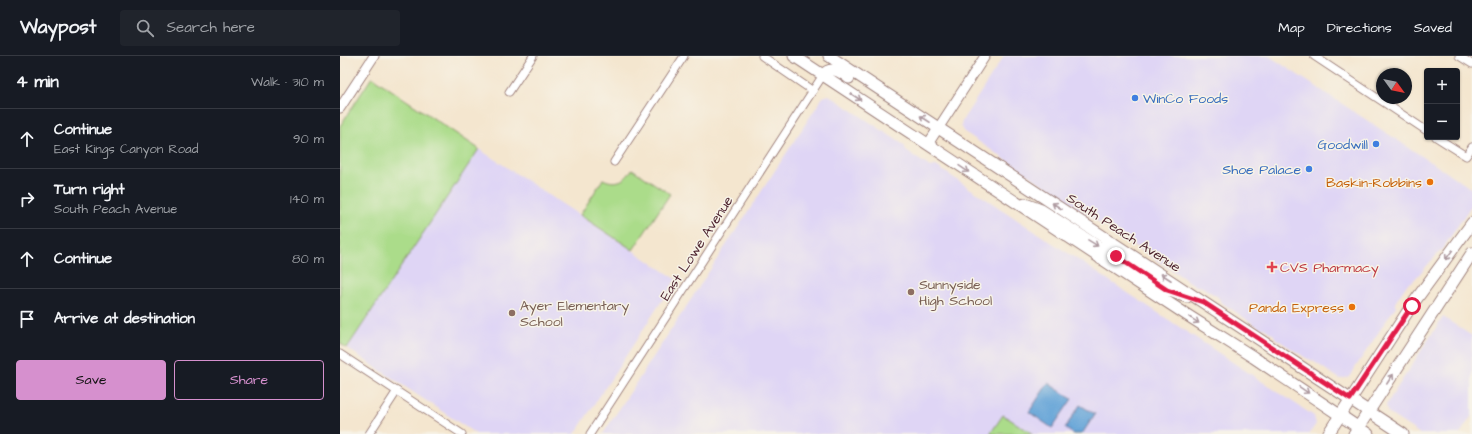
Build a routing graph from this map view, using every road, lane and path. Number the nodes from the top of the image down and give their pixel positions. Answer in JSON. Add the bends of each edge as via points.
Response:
{"nodes":[{"id":1,"x":374,"y":56,"type":"edge"},
{"id":2,"x":533,"y":56,"type":"edge"},
{"id":3,"x":684,"y":56,"type":"edge"},
{"id":4,"x":762,"y":56,"type":"edge"},
{"id":5,"x":794,"y":56,"type":"edge"},
{"id":6,"x":829,"y":56,"type":"edge"},
{"id":7,"x":985,"y":56,"type":"edge"},
{"id":8,"x":1460,"y":56,"type":"edge"},
{"id":9,"x":1317,"y":57,"type":"edge"},
{"id":10,"x":1472,"y":64,"type":"edge"},
{"id":11,"x":823,"y":75,"type":"junction"},
{"id":12,"x":813,"y":91,"type":"junction"},
{"id":13,"x":509,"y":92,"type":"dead end"},
{"id":14,"x":884,"y":94,"type":"junction"},
{"id":15,"x":340,"y":108,"type":"edge"},
{"id":16,"x":938,"y":128,"type":"junction"},
{"id":17,"x":1424,"y":129,"type":"edge"},
{"id":18,"x":1441,"y":140,"type":"edge"},
{"id":19,"x":928,"y":144,"type":"junction"},
{"id":20,"x":1472,"y":146,"type":"edge"},
{"id":21,"x":614,"y":162,"type":"dead end"},
{"id":22,"x":1010,"y":198,"type":"junction"},
{"id":23,"x":1472,"y":223,"type":"edge"},
{"id":24,"x":1112,"y":242,"type":"junction"},
{"id":25,"x":1472,"y":253,"type":"edge"},
{"id":26,"x":1101,"y":259,"type":"junction"},
{"id":27,"x":1203,"y":302,"type":"junction"},
{"id":28,"x":340,"y":354,"type":"edge"},
{"id":29,"x":397,"y":391,"type":"junction"},
{"id":30,"x":1350,"y":399,"type":"junction"},
{"id":31,"x":1369,"y":411,"type":"junction"},
{"id":32,"x":1340,"y":415,"type":"junction"},
{"id":33,"x":1356,"y":431,"type":"edge"},
{"id":34,"x":369,"y":434,"type":"edge"},
{"id":35,"x":462,"y":434,"type":"edge"},
{"id":36,"x":590,"y":434,"type":"edge"},
{"id":37,"x":1328,"y":434,"type":"edge"},
{"id":38,"x":1368,"y":434,"type":"edge"},
{"id":39,"x":1403,"y":434,"type":"edge"}],
"edges":[{"from":1,"to":15,"type":"street"},
{"from":2,"to":13,"type":"street"},
{"from":3,"to":21,"type":"street"},
{"from":4,"to":12,"type":"street"},
{"from":5,"to":11,"type":"main road"},
{"from":6,"to":14,"type":"main road","name":"South Peach Avenue"},
{"from":7,"to":16,"type":"street"},
{"from":8,"to":10,"type":"street"},
{"from":9,"to":17,"type":"street"},
{"from":11,"to":12,"type":"street","name":"East Lowe Avenue"},
{"from":11,"to":14,"type":"main road","via":[[829,70],[837,71],[878,96]]},
{"from":11,"to":19,"type":"main road","one_way":true},
{"from":12,"to":36,"type":"street","name":"East Lowe Avenue"},
{"from":16,"to":14,"type":"main road","name":"South Peach Avenue","one_way":true},
{"from":16,"to":19,"type":"street"},
{"from":24,"to":16,"type":"main road","name":"South Peach Avenue","one_way":true},
{"from":18,"to":20,"type":"street","via":[[1466,156]]},
{"from":19,"to":22,"type":"main road","one_way":true},
{"from":22,"to":24,"type":"main road","one_way":true,"via":[[1041,210],[1099,247],[1105,247]]},
{"from":22,"to":26,"type":"main road"},
{"from":23,"to":30,"type":"main road","one_way":true,"via":[[1412,306]]},
{"from":27,"to":24,"type":"main road","name":"South Peach Avenue","one_way":true},
{"from":31,"to":25,"type":"main road","one_way":true},
{"from":26,"to":27,"type":"main road","via":[[1108,254],[1116,256],[1167,290]]},
{"from":26,"to":32,"type":"main road","one_way":true},
{"from":27,"to":30,"type":"main road","name":"South Peach Avenue"},
{"from":28,"to":29,"type":"street"},
{"from":29,"to":34,"type":"street"},
{"from":29,"to":35,"type":"street"},
{"from":30,"to":31,"type":"main road","name":"South Peach Avenue"},
{"from":30,"to":32,"type":"main road"},
{"from":31,"to":33,"type":"main road"},
{"from":31,"to":39,"type":"main road","name":"South Peach Avenue"},
{"from":32,"to":33,"type":"main road"},
{"from":32,"to":37,"type":"main road"},
{"from":33,"to":38,"type":"main road"}]}
